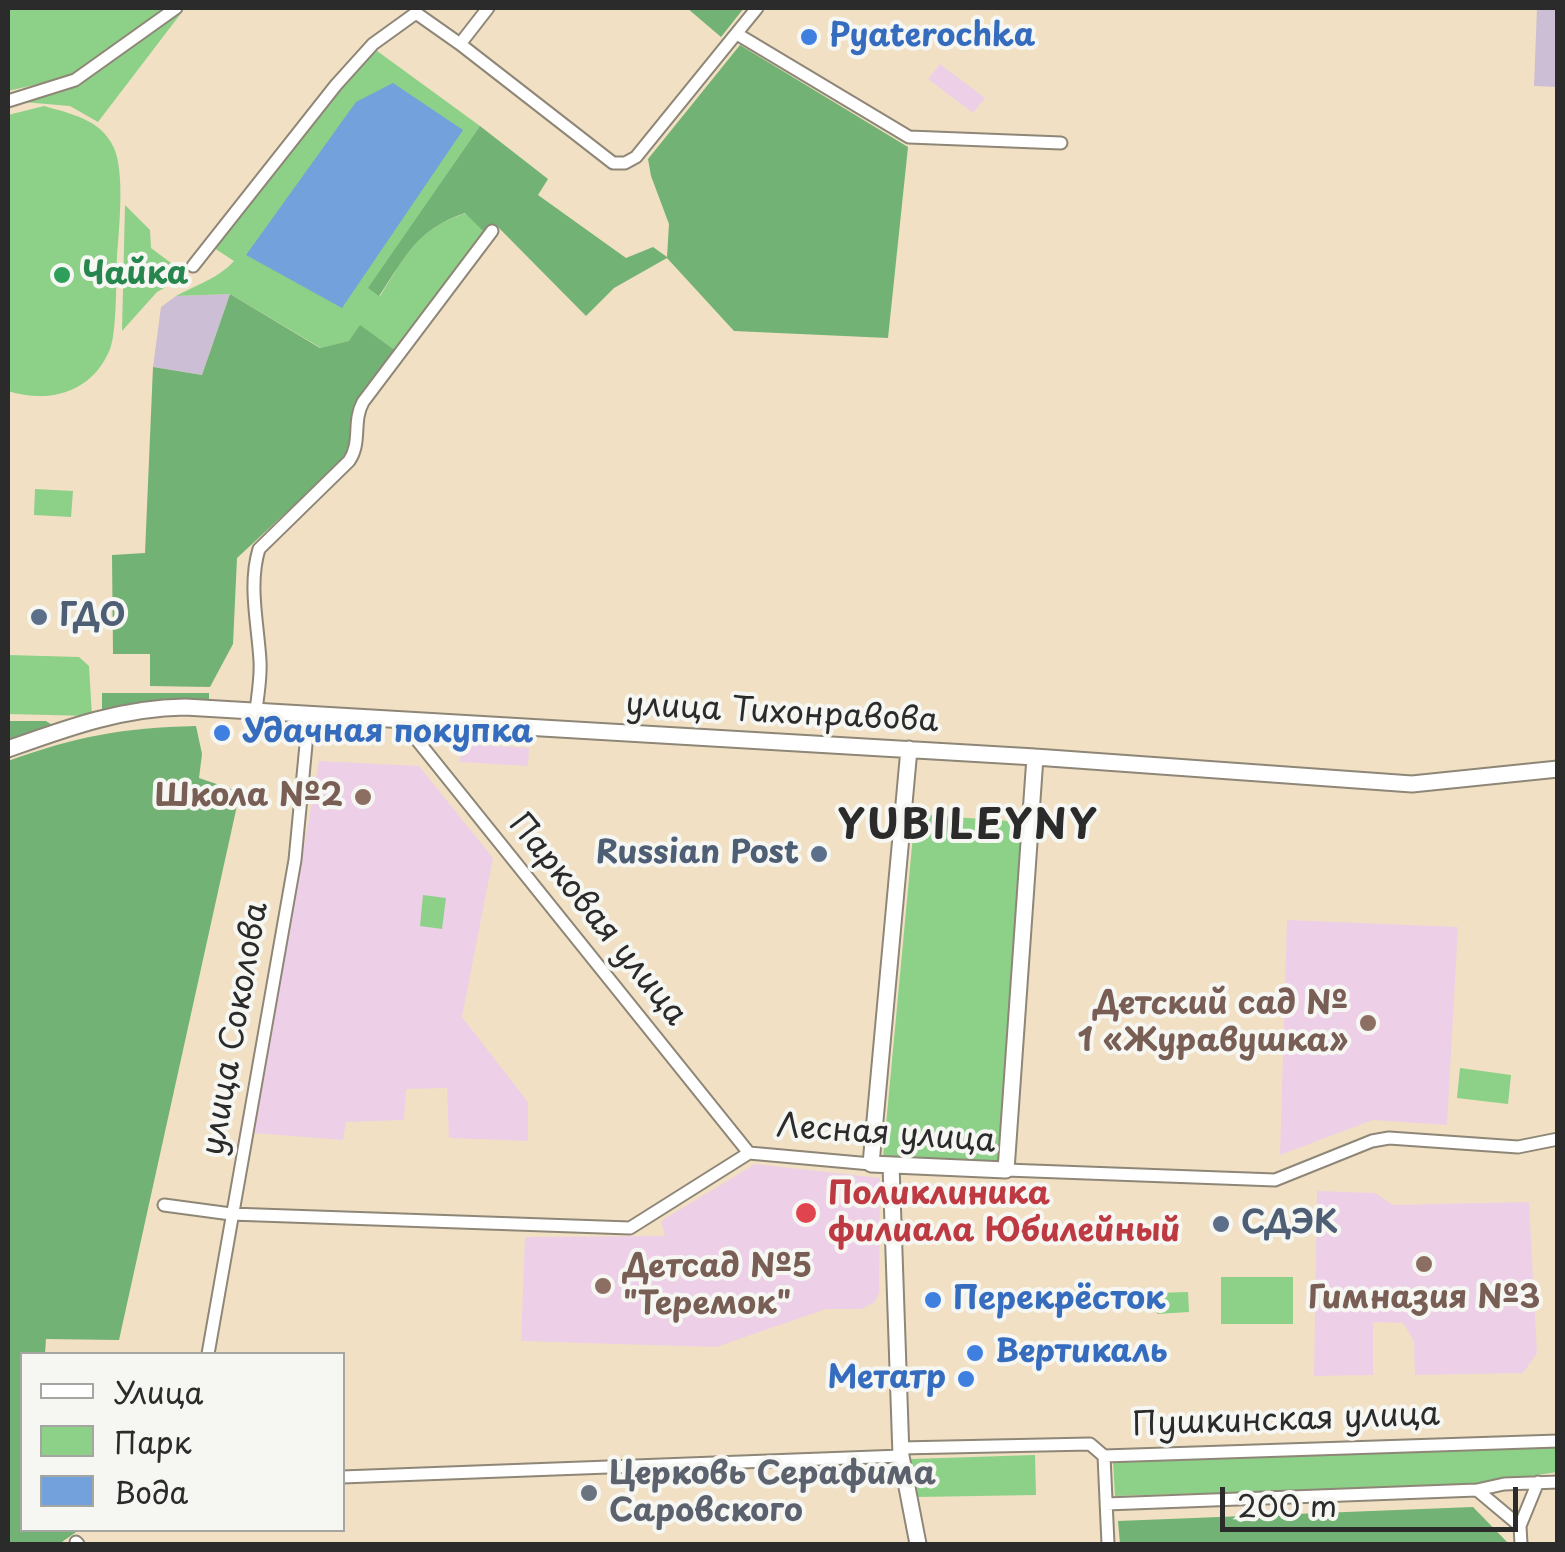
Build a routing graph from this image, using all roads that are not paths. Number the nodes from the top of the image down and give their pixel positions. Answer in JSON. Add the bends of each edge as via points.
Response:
{"nodes":[{"id":1,"x":176,"y":8,"type":"edge"},
{"id":2,"x":488,"y":8,"type":"edge"},
{"id":3,"x":757,"y":8,"type":"edge"},
{"id":4,"x":736,"y":34,"type":"junction"},
{"id":5,"x":460,"y":44,"type":"junction"},
{"id":6,"x":8,"y":101,"type":"edge"},
{"id":7,"x":1061,"y":143,"type":"dead end"},
{"id":8,"x":492,"y":231,"type":"dead end"},
{"id":9,"x":193,"y":266,"type":"dead end"},
{"id":10,"x":256,"y":710,"type":"junction"},
{"id":11,"x":309,"y":712,"type":"junction"},
{"id":12,"x":408,"y":719,"type":"junction"},
{"id":13,"x":8,"y":749,"type":"edge"},
{"id":14,"x":909,"y":749,"type":"junction"},
{"id":15,"x":1036,"y":757,"type":"junction"},
{"id":16,"x":1558,"y":769,"type":"edge"},
{"id":17,"x":1558,"y":1138,"type":"edge"},
{"id":18,"x":750,"y":1154,"type":"junction"},
{"id":19,"x":871,"y":1164,"type":"junction"},
{"id":20,"x":891,"y":1165,"type":"junction"},
{"id":21,"x":1006,"y":1170,"type":"junction"},
{"id":22,"x":164,"y":1205,"type":"dead end"},
{"id":23,"x":231,"y":1214,"type":"junction"},
{"id":24,"x":208,"y":1352,"type":"edge"},
{"id":25,"x":1558,"y":1441,"type":"edge"},
{"id":26,"x":901,"y":1452,"type":"junction"},
{"id":27,"x":1104,"y":1456,"type":"junction"},
{"id":28,"x":345,"y":1477,"type":"edge"},
{"id":29,"x":1538,"y":1482,"type":"junction"},
{"id":30,"x":1558,"y":1482,"type":"edge"},
{"id":31,"x":1478,"y":1490,"type":"junction"},
{"id":32,"x":1106,"y":1504,"type":"junction"},
{"id":33,"x":1520,"y":1526,"type":"junction"},
{"id":34,"x":918,"y":1544,"type":"edge"},
{"id":35,"x":1108,"y":1544,"type":"edge"},
{"id":36,"x":1521,"y":1544,"type":"edge"}],
"edges":[{"from":1,"to":6,"type":"street","via":[[75,80]]},
{"from":2,"to":5,"type":"street"},
{"from":3,"to":4,"type":"street"},
{"from":4,"to":5,"type":"street","via":[[636,157],[622,164],[613,164]]},
{"from":4,"to":7,"type":"street","via":[[909,137]]},
{"from":5,"to":9,"type":"street","via":[[416,12],[373,44]]},
{"from":8,"to":10,"type":"street","via":[[357,413],[356,451],[349,462],[259,549]]},
{"from":10,"to":11,"type":"main road","name":"улица Тихонравова"},
{"from":10,"to":13,"type":"main road","name":"улица Тихонравова","via":[[149,707]]},
{"from":11,"to":12,"type":"main road","name":"улица Тихонравова"},
{"from":11,"to":23,"type":"street","name":"улица Соколова","via":[[297,846]]},
{"from":12,"to":14,"type":"main road","name":"улица Тихонравова"},
{"from":12,"to":18,"type":"street","name":"Парковая улица","via":[[409,730],[448,780]]},
{"from":14,"to":15,"type":"main road","name":"улица Тихонравова"},
{"from":14,"to":19,"type":"main road"},
{"from":15,"to":16,"type":"main road","name":"улица Тихонравова","via":[[1412,784]]},
{"from":15,"to":21,"type":"main road"},
{"from":17,"to":21,"type":"street","name":"Лесная улица","via":[[1518,1148],[1389,1138],[1275,1180]]},
{"from":18,"to":19,"type":"street","name":"Лесная улица"},
{"from":18,"to":23,"type":"street","name":"Лесная улица","via":[[630,1228]]},
{"from":19,"to":20,"type":"main road","name":"Лесная улица"},
{"from":20,"to":21,"type":"main road","name":"Лесная улица"},
{"from":20,"to":26,"type":"main road"},
{"from":22,"to":23,"type":"street","name":"Лесная улица"},
{"from":23,"to":24,"type":"street","name":"улица Соколова"},
{"from":25,"to":27,"type":"street","name":"Пушкинская улица"},
{"from":26,"to":27,"type":"street","name":"Пушкинская улица","via":[[1090,1444]]},
{"from":26,"to":28,"type":"street","name":"Пушкинская улица"},
{"from":26,"to":34,"type":"main road"},
{"from":27,"to":32,"type":"street"},
{"from":29,"to":30,"type":"street"},
{"from":29,"to":31,"type":"street"},
{"from":29,"to":33,"type":"street"},
{"from":31,"to":32,"type":"street"},
{"from":31,"to":33,"type":"street"},
{"from":32,"to":35,"type":"street"},
{"from":33,"to":36,"type":"street"}]}
